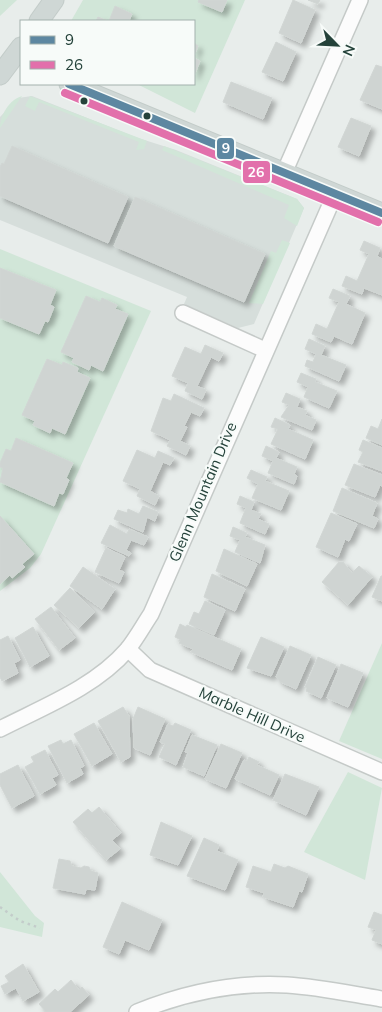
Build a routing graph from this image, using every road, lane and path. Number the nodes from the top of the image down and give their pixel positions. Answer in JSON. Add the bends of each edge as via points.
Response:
{"nodes":[{"id":1,"x":54,"y":0,"type":"edge"},
{"id":2,"x":360,"y":0,"type":"edge"},
{"id":3,"x":40,"y":20,"type":"edge"},
{"id":4,"x":71,"y":85,"type":"edge"},
{"id":5,"x":284,"y":173,"type":"junction"},
{"id":6,"x":335,"y":194,"type":"junction"},
{"id":7,"x":382,"y":213,"type":"edge"},
{"id":8,"x":183,"y":313,"type":"dead end"},
{"id":9,"x":265,"y":350,"type":"junction"},
{"id":10,"x":128,"y":649,"type":"junction"},
{"id":11,"x":0,"y":729,"type":"edge"},
{"id":12,"x":382,"y":772,"type":"edge"},
{"id":13,"x":0,"y":907,"type":"edge"},
{"id":14,"x":40,"y":928,"type":"dead end"},
{"id":15,"x":382,"y":999,"type":"edge"},
{"id":16,"x":137,"y":1012,"type":"edge"}],
"edges":[{"from":1,"to":3,"type":"main road"},
{"from":2,"to":5,"type":"street"},
{"from":4,"to":5,"type":"main road"},
{"from":5,"to":6,"type":"main road"},
{"from":6,"to":7,"type":"main road"},
{"from":6,"to":9,"type":"street","name":"Glenn Mountain Drive"},
{"from":8,"to":9,"type":"street"},
{"from":9,"to":10,"type":"street","name":"Glenn Mountain Drive","via":[[151,614]]},
{"from":10,"to":11,"type":"street","name":"Glenn Mountain Drive","via":[[83,685]]},
{"from":10,"to":12,"type":"street","name":"Marble Hill Drive","via":[[150,670]]},
{"from":13,"to":14,"type":"path","via":[[20,921]]},
{"from":15,"to":16,"type":"street","via":[[319,988],[258,985],[202,992]]}]}
